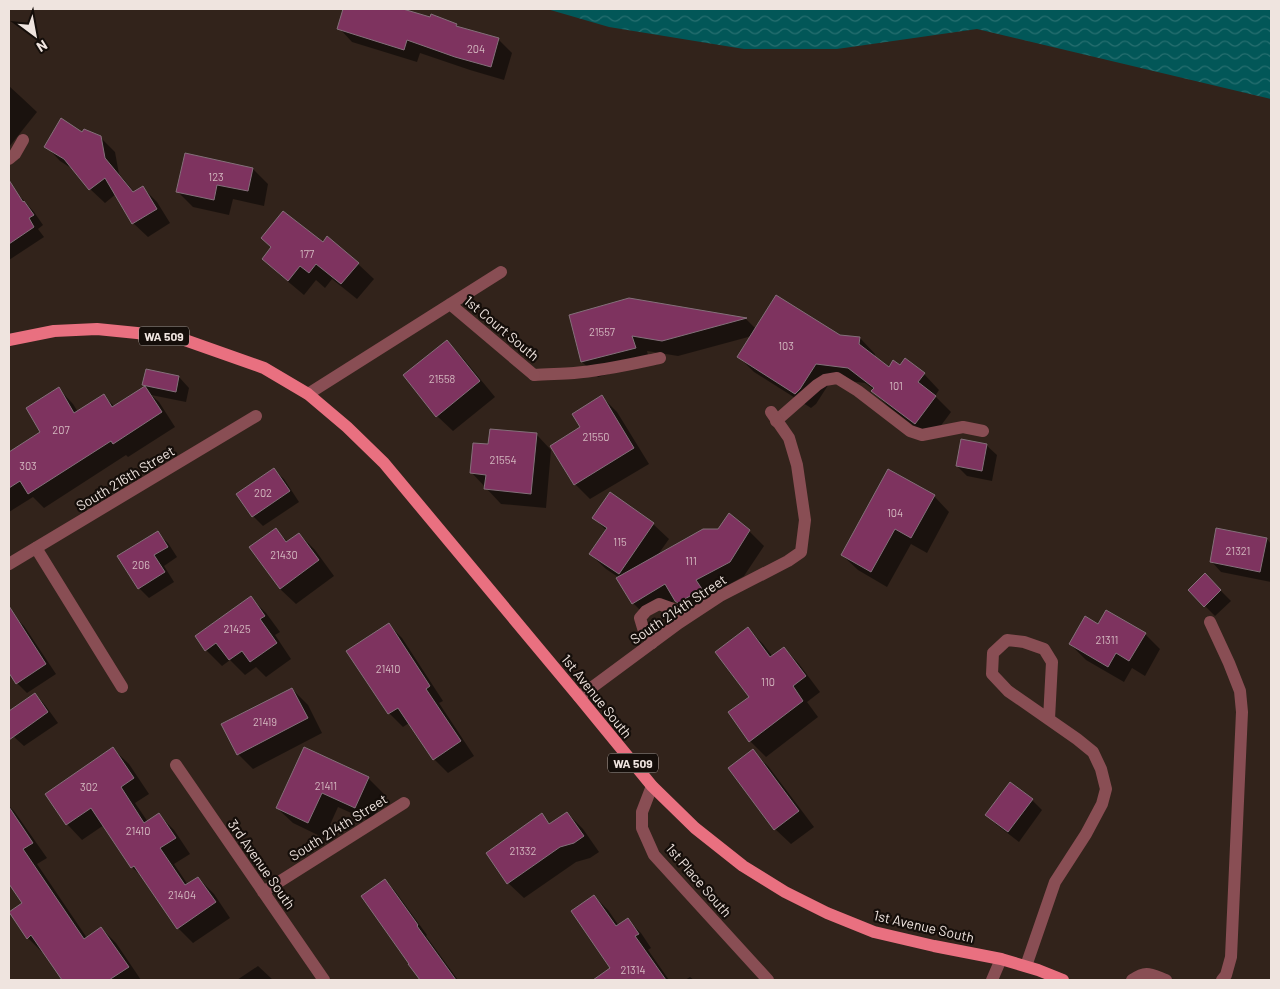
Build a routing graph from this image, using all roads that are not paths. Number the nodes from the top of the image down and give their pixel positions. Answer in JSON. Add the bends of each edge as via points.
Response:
{"nodes":[{"id":1,"x":23,"y":140,"type":"dead end"},
{"id":2,"x":9,"y":159,"type":"edge"},
{"id":3,"x":501,"y":272,"type":"dead end"},
{"id":4,"x":450,"y":304,"type":"junction"},
{"id":5,"x":9,"y":340,"type":"edge"},
{"id":6,"x":660,"y":358,"type":"dead end"},
{"id":7,"x":308,"y":394,"type":"junction"},
{"id":8,"x":256,"y":416,"type":"dead end"},
{"id":9,"x":983,"y":431,"type":"dead end"},
{"id":10,"x":36,"y":548,"type":"junction"},
{"id":11,"x":9,"y":564,"type":"edge"},
{"id":12,"x":684,"y":619,"type":"junction"},
{"id":13,"x":1210,"y":622,"type":"dead end"},
{"id":14,"x":652,"y":643,"type":"junction"},
{"id":15,"x":122,"y":687,"type":"dead end"},
{"id":16,"x":579,"y":697,"type":"junction"},
{"id":17,"x":1049,"y":719,"type":"junction"},
{"id":18,"x":176,"y":765,"type":"dead end"},
{"id":19,"x":652,"y":786,"type":"junction"},
{"id":20,"x":404,"y":803,"type":"dead end"},
{"id":21,"x":264,"y":892,"type":"junction"},
{"id":22,"x":1001,"y":959,"type":"junction"},
{"id":23,"x":1026,"y":966,"type":"junction"},
{"id":24,"x":324,"y":980,"type":"edge"},
{"id":25,"x":768,"y":980,"type":"edge"},
{"id":26,"x":992,"y":980,"type":"edge"},
{"id":27,"x":1063,"y":980,"type":"edge"},
{"id":28,"x":1132,"y":980,"type":"edge"},
{"id":29,"x":1166,"y":980,"type":"edge"},
{"id":30,"x":1222,"y":980,"type":"edge"}],
"edges":[{"from":1,"to":2,"type":"street"},
{"from":3,"to":4,"type":"street"},
{"from":4,"to":6,"type":"street","name":"1st Court South","via":[[534,375],[595,371]]},
{"from":4,"to":7,"type":"street"},
{"from":5,"to":7,"type":"main road","number":"WA 509","via":[[54,331],[97,329],[182,339],[264,368]]},
{"from":7,"to":16,"type":"main road","name":"1st Avenue South","number":"WA 509","via":[[384,463]]},
{"from":8,"to":10,"type":"street","name":"South 216th Street"},
{"from":9,"to":12,"type":"street","name":"South 214th Street","via":[[962,427],[939,433],[914,433],[837,378],[817,385],[774,417],[789,438],[797,465],[805,520],[800,552]]},
{"from":10,"to":11,"type":"street","name":"South 216th Street"},
{"from":10,"to":15,"type":"street"},
{"from":12,"to":14,"type":"street","name":"South 214th Street"},
{"from":12,"to":14,"type":"street","via":[[659,604],[646,611],[640,618]]},
{"from":13,"to":30,"type":"street","via":[[1240,691],[1242,712],[1231,957]]},
{"from":14,"to":16,"type":"street","name":"South 214th Street"},
{"from":16,"to":19,"type":"main road","name":"1st Avenue South","number":"WA 509"},
{"from":17,"to":17,"type":"street","via":[[1008,691],[992,674],[993,653],[1007,640],[1044,649],[1052,662]]},
{"from":17,"to":23,"type":"street","via":[[1093,752],[1106,789],[1094,819],[1055,882]]},
{"from":18,"to":21,"type":"street","name":"3rd Avenue South"},
{"from":19,"to":22,"type":"main road","name":"1st Avenue South","number":"WA 509","via":[[695,828],[743,866],[827,914],[874,932]]},
{"from":19,"to":25,"type":"street","name":"1st Place South","via":[[642,812],[642,828],[654,855]]},
{"from":20,"to":21,"type":"street","name":"South 214th Street"},
{"from":21,"to":24,"type":"street","name":"3rd Avenue South"},
{"from":22,"to":23,"type":"main road","name":"1st Avenue South","number":"WA 509"},
{"from":22,"to":26,"type":"street"},
{"from":23,"to":27,"type":"main road","name":"1st Avenue South","number":"WA 509"},
{"from":28,"to":29,"type":"street","via":[[1140,974]]}]}
